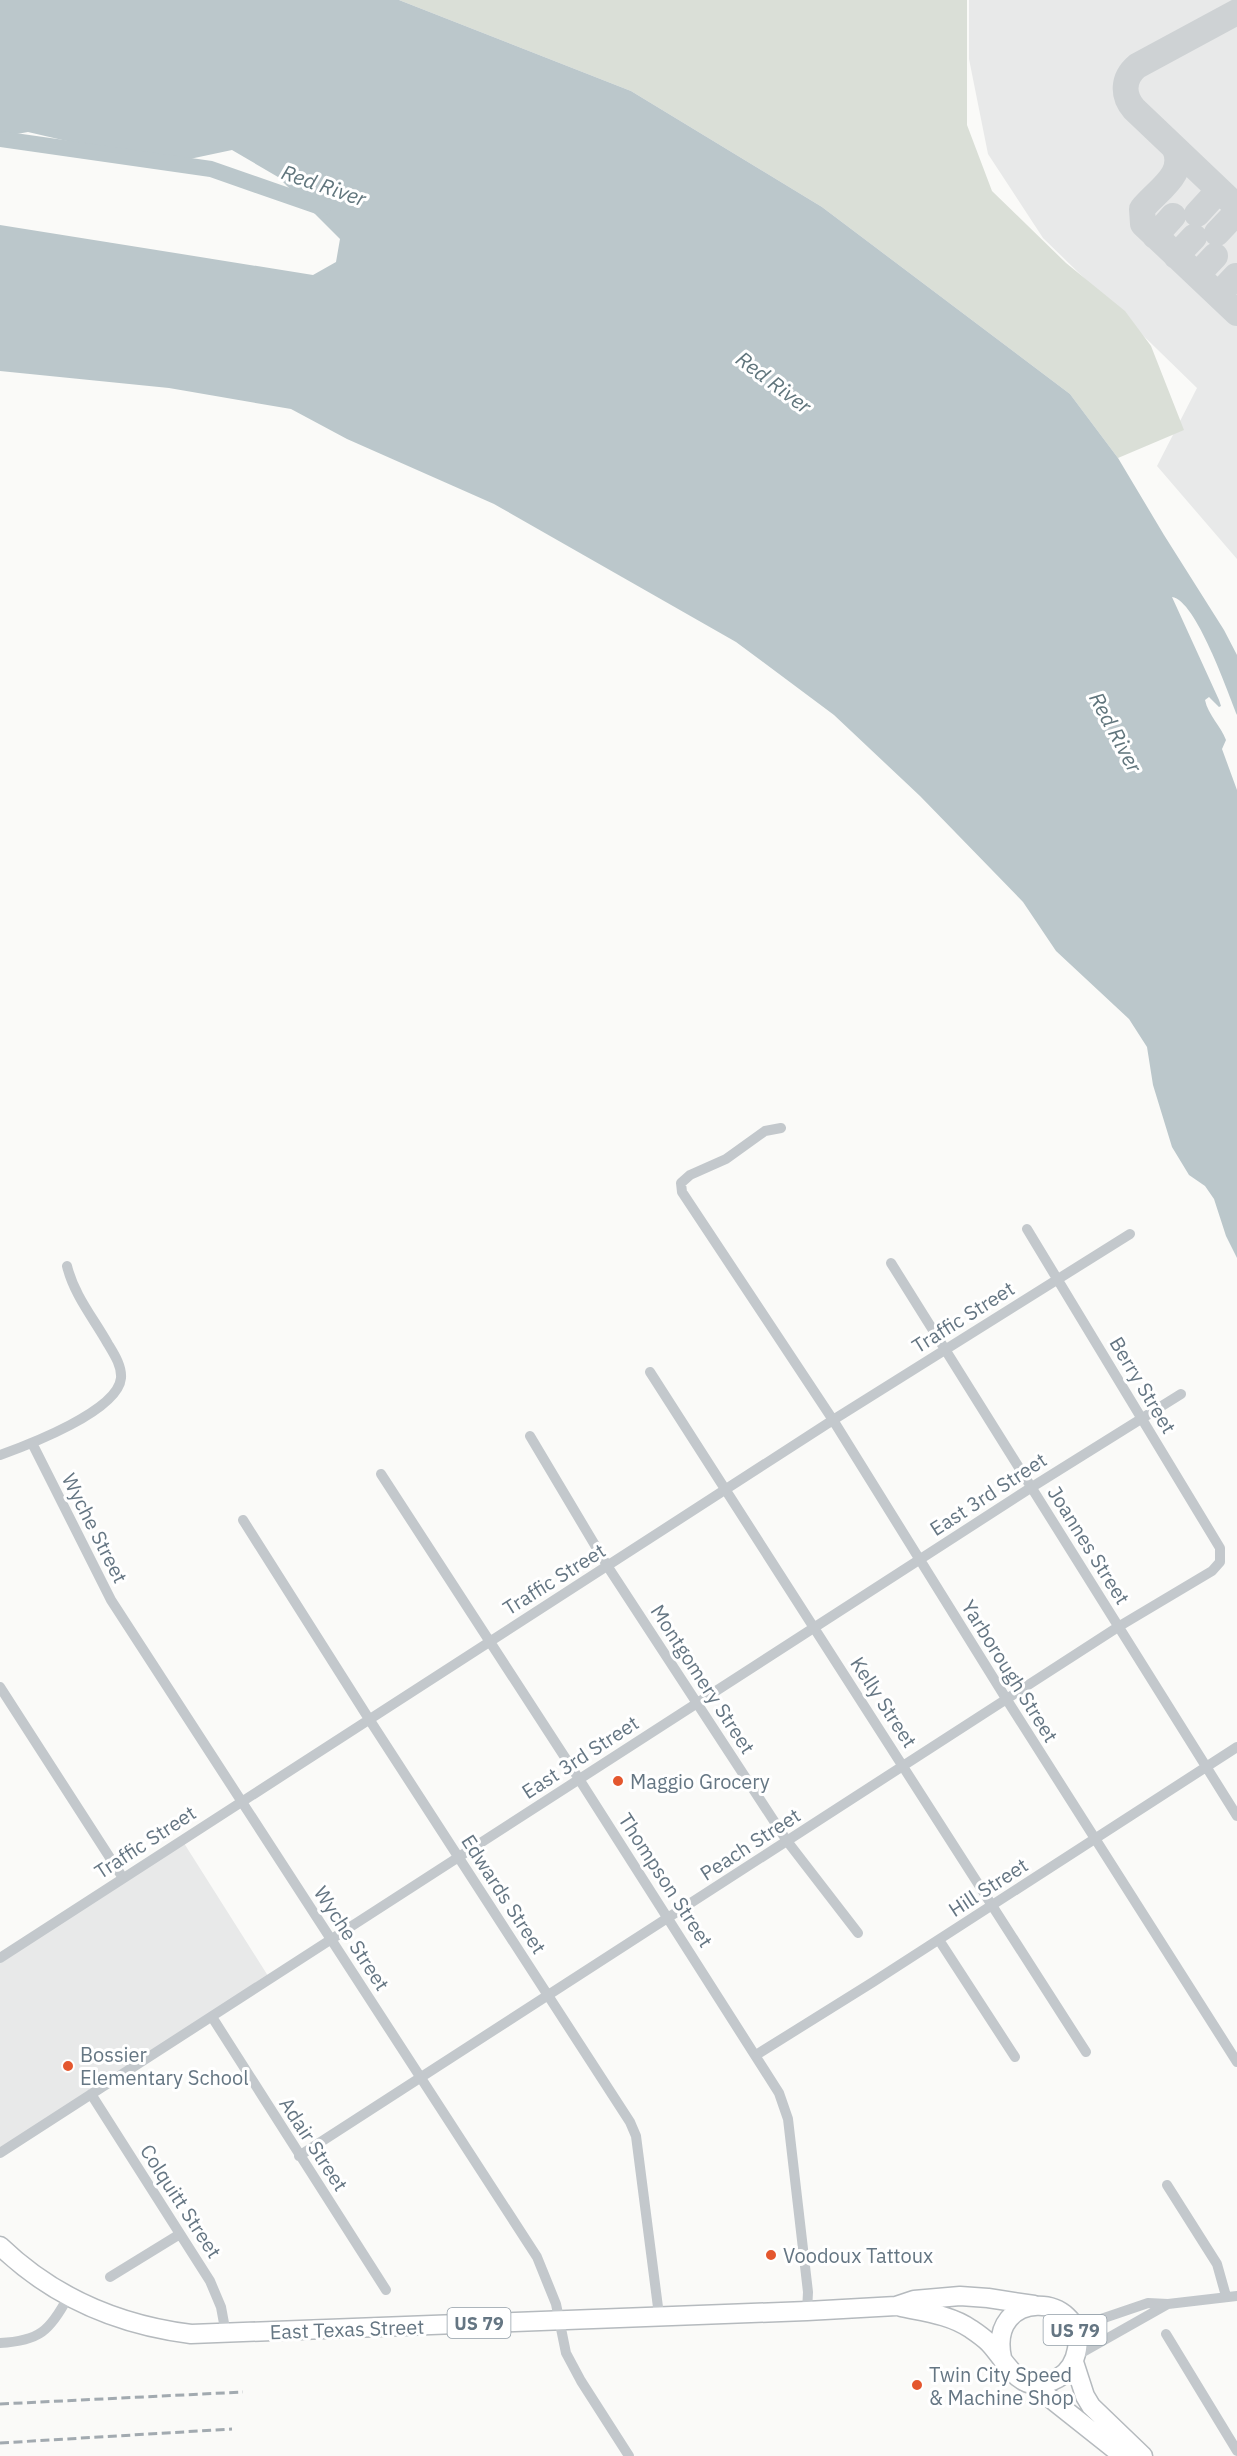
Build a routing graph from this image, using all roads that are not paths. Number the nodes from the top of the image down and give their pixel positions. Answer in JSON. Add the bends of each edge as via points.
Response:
{"nodes":[{"id":1,"x":781,"y":1128,"type":"dead end"},
{"id":2,"x":1027,"y":1229,"type":"dead end"},
{"id":3,"x":1130,"y":1234,"type":"dead end"},
{"id":4,"x":891,"y":1263,"type":"dead end"},
{"id":5,"x":67,"y":1266,"type":"dead end"},
{"id":6,"x":1058,"y":1278,"type":"junction"},
{"id":7,"x":945,"y":1349,"type":"junction"},
{"id":8,"x":650,"y":1372,"type":"dead end"},
{"id":9,"x":1181,"y":1394,"type":"dead end"},
{"id":10,"x":1142,"y":1418,"type":"junction"},
{"id":11,"x":833,"y":1420,"type":"junction"},
{"id":12,"x":530,"y":1436,"type":"dead end"},
{"id":13,"x":32,"y":1443,"type":"junction"},
{"id":14,"x":0,"y":1455,"type":"edge"},
{"id":15,"x":381,"y":1474,"type":"dead end"},
{"id":16,"x":1032,"y":1487,"type":"junction"},
{"id":17,"x":726,"y":1490,"type":"junction"},
{"id":18,"x":243,"y":1520,"type":"dead end"},
{"id":19,"x":919,"y":1560,"type":"junction"},
{"id":20,"x":1220,"y":1562,"type":"joint"},
{"id":21,"x":608,"y":1567,"type":"junction"},
{"id":22,"x":814,"y":1626,"type":"junction"},
{"id":23,"x":1118,"y":1627,"type":"junction"},
{"id":24,"x":489,"y":1642,"type":"junction"},
{"id":25,"x":0,"y":1687,"type":"edge"},
{"id":26,"x":1006,"y":1700,"type":"junction"},
{"id":27,"x":696,"y":1703,"type":"junction"},
{"id":28,"x":369,"y":1719,"type":"junction"},
{"id":29,"x":1237,"y":1747,"type":"edge"},
{"id":30,"x":904,"y":1766,"type":"junction"},
{"id":31,"x":1206,"y":1766,"type":"junction"},
{"id":32,"x":579,"y":1779,"type":"junction"},
{"id":33,"x":242,"y":1801,"type":"junction"},
{"id":34,"x":1237,"y":1816,"type":"edge"},
{"id":35,"x":1095,"y":1839,"type":"junction"},
{"id":36,"x":787,"y":1841,"type":"junction"},
{"id":37,"x":459,"y":1857,"type":"junction"},
{"id":38,"x":123,"y":1878,"type":"junction"},
{"id":39,"x":993,"y":1905,"type":"junction"},
{"id":40,"x":668,"y":1917,"type":"junction"},
{"id":41,"x":858,"y":1933,"type":"dead end"},
{"id":42,"x":332,"y":1939,"type":"junction"},
{"id":43,"x":939,"y":1940,"type":"junction"},
{"id":44,"x":1,"y":1956,"type":"edge"},
{"id":45,"x":549,"y":1996,"type":"junction"},
{"id":46,"x":212,"y":2018,"type":"junction"},
{"id":47,"x":1086,"y":2052,"type":"dead end"},
{"id":48,"x":756,"y":2055,"type":"junction"},
{"id":49,"x":1015,"y":2057,"type":"dead end"},
{"id":50,"x":1237,"y":2062,"type":"edge"},
{"id":51,"x":421,"y":2078,"type":"junction"},
{"id":52,"x":91,"y":2094,"type":"junction"},
{"id":53,"x":0,"y":2153,"type":"edge"},
{"id":54,"x":299,"y":2156,"type":"junction"},
{"id":55,"x":1167,"y":2185,"type":"dead end"},
{"id":56,"x":180,"y":2234,"type":"junction"},
{"id":57,"x":0,"y":2246,"type":"edge"},
{"id":58,"x":110,"y":2277,"type":"dead end"},
{"id":59,"x":386,"y":2290,"type":"dead end"},
{"id":60,"x":1231,"y":2296,"type":"edge"},
{"id":61,"x":68,"y":2297,"type":"junction"},
{"id":62,"x":1168,"y":2304,"type":"junction"},
{"id":63,"x":1034,"y":2305,"type":"junction"},
{"id":64,"x":896,"y":2306,"type":"junction"},
{"id":65,"x":807,"y":2311,"type":"junction"},
{"id":66,"x":1064,"y":2314,"type":"junction"},
{"id":67,"x":658,"y":2315,"type":"junction"},
{"id":68,"x":560,"y":2320,"type":"junction"},
{"id":69,"x":226,"y":2334,"type":"junction"},
{"id":70,"x":1166,"y":2334,"type":"dead end"},
{"id":71,"x":0,"y":2343,"type":"edge"},
{"id":72,"x":1002,"y":2358,"type":"junction"},
{"id":73,"x":1075,"y":2359,"type":"junction"},
{"id":74,"x":1031,"y":2383,"type":"junction"},
{"id":75,"x":1237,"y":2451,"type":"edge"},
{"id":76,"x":629,"y":2456,"type":"edge"},
{"id":77,"x":1123,"y":2456,"type":"edge"},
{"id":78,"x":1143,"y":2456,"type":"edge"}],
"edges":[{"from":1,"to":11,"type":"street","name":"Yarborough Street","via":[[765,1131],[726,1159],[690,1175],[681,1186],[685,1198]]},
{"from":2,"to":6,"type":"street","name":"Berry Street"},
{"from":3,"to":6,"type":"street","name":"Traffic Street"},
{"from":4,"to":7,"type":"street","name":"Joannes Street"},
{"from":5,"to":13,"type":"street","via":[[78,1294],[118,1362],[121,1379],[115,1392],[100,1406]]},
{"from":6,"to":7,"type":"street","name":"Traffic Street"},
{"from":6,"to":10,"type":"street","name":"Berry Street"},
{"from":7,"to":11,"type":"street","name":"Traffic Street"},
{"from":7,"to":16,"type":"street","name":"Joannes Street"},
{"from":8,"to":17,"type":"street","name":"Kelly Street"},
{"from":9,"to":10,"type":"street","name":"East 3rd Street"},
{"from":10,"to":16,"type":"street","name":"East 3rd Street"},
{"from":10,"to":20,"type":"street","name":"Berry Street","via":[[1220,1548]]},
{"from":11,"to":17,"type":"street","name":"Traffic Street"},
{"from":11,"to":19,"type":"street","name":"Yarborough Street"},
{"from":12,"to":21,"type":"street","name":"Montgomery Street"},
{"from":13,"to":14,"type":"street"},
{"from":13,"to":33,"type":"street","name":"Wyche Street","via":[[111,1600]]},
{"from":15,"to":24,"type":"street","name":"Thompson Street"},
{"from":16,"to":19,"type":"street","name":"East 3rd Street"},
{"from":16,"to":23,"type":"street","name":"Joannes Street"},
{"from":17,"to":21,"type":"street","name":"Traffic Street"},
{"from":17,"to":22,"type":"street","name":"Kelly Street"},
{"from":18,"to":28,"type":"street","name":"Edwards Street"},
{"from":19,"to":22,"type":"street","name":"East 3rd Street"},
{"from":19,"to":26,"type":"street","name":"Yarborough Street"},
{"from":20,"to":23,"type":"street","name":"Peach Street","via":[[1212,1571]]},
{"from":21,"to":24,"type":"street","name":"Traffic Street"},
{"from":21,"to":27,"type":"street","name":"Montgomery Street"},
{"from":22,"to":27,"type":"street","name":"East 3rd Street"},
{"from":22,"to":30,"type":"street","name":"Kelly Street"},
{"from":23,"to":26,"type":"street","name":"Peach Street"},
{"from":23,"to":31,"type":"street","name":"Joannes Street"},
{"from":24,"to":28,"type":"street","name":"Traffic Street"},
{"from":24,"to":32,"type":"street","name":"Thompson Street"},
{"from":25,"to":38,"type":"street"},
{"from":26,"to":30,"type":"street","name":"Peach Street"},
{"from":26,"to":35,"type":"street","name":"Yarborough Street"},
{"from":27,"to":32,"type":"street","name":"East 3rd Street"},
{"from":27,"to":36,"type":"street","name":"Montgomery Street"},
{"from":28,"to":33,"type":"street","name":"Traffic Street"},
{"from":28,"to":37,"type":"street","name":"Edwards Street"},
{"from":29,"to":31,"type":"street","name":"Hill Street"},
{"from":30,"to":36,"type":"street","name":"Peach Street"},
{"from":30,"to":39,"type":"street","name":"Kelly Street"},
{"from":31,"to":34,"type":"street","name":"Joannes Street"},
{"from":31,"to":35,"type":"street","name":"Hill Street"},
{"from":32,"to":37,"type":"street","name":"East 3rd Street"},
{"from":32,"to":40,"type":"street","name":"Thompson Street"},
{"from":33,"to":38,"type":"street","name":"Traffic Street"},
{"from":33,"to":42,"type":"street","name":"Wyche Street"},
{"from":35,"to":39,"type":"street","name":"Hill Street"},
{"from":35,"to":50,"type":"street","name":"Yarborough Street"},
{"from":36,"to":40,"type":"street","name":"Peach Street"},
{"from":36,"to":41,"type":"street","name":"Montgomery Street"},
{"from":37,"to":42,"type":"street","name":"East 3rd Street"},
{"from":37,"to":45,"type":"street","name":"Edwards Street"},
{"from":38,"to":44,"type":"street","name":"Traffic Street"},
{"from":39,"to":43,"type":"street","name":"Hill Street"},
{"from":39,"to":47,"type":"street","name":"Kelly Street"},
{"from":40,"to":45,"type":"street","name":"Peach Street"},
{"from":40,"to":48,"type":"street","name":"Thompson Street"},
{"from":42,"to":46,"type":"street","name":"East 3rd Street"},
{"from":42,"to":51,"type":"street","name":"Wyche Street"},
{"from":43,"to":48,"type":"street","name":"Hill Street"},
{"from":43,"to":49,"type":"street"},
{"from":45,"to":51,"type":"street","name":"Peach Street"},
{"from":45,"to":67,"type":"street","name":"Edwards Street","via":[[636,2136]]},
{"from":46,"to":52,"type":"street","name":"East 3rd Street"},
{"from":46,"to":54,"type":"street","name":"Adair Street"},
{"from":48,"to":65,"type":"street","name":"Thompson Street","via":[[779,2093],[788,2118]]},
{"from":51,"to":54,"type":"street","name":"Peach Street"},
{"from":51,"to":68,"type":"street","name":"Wyche Street","via":[[537,2257],[552,2289]]},
{"from":52,"to":53,"type":"street","name":"East 3rd Street"},
{"from":52,"to":56,"type":"street","name":"Colquitt Street"},
{"from":54,"to":59,"type":"street","name":"Adair Street"},
{"from":55,"to":60,"type":"street","via":[[1217,2264]]},
{"from":56,"to":58,"type":"street"},
{"from":56,"to":69,"type":"street","name":"Colquitt Street","via":[[210,2281],[221,2307]]},
{"from":57,"to":61,"type":"main road","name":"East Texas Street","number":"US 79"},
{"from":60,"to":62,"type":"street"},
{"from":61,"to":69,"type":"main road","name":"East Texas Street","number":"US 79","via":[[136,2324],[191,2334]]},
{"from":61,"to":71,"type":"street","via":[[46,2331],[28,2340]]},
{"from":62,"to":66,"type":"street","via":[[1148,2303],[1101,2319],[1078,2319]]},
{"from":62,"to":73,"type":"street"},
{"from":63,"to":64,"type":"main road","name":"East Texas Street","number":"US 79","via":[[960,2296],[914,2300]]},
{"from":63,"to":66,"type":"main road","name":"East Texas Street","number":"US 79","via":[[1045,2305]]},
{"from":63,"to":72,"type":"main road","number":"US 79","via":[[1012,2314],[1005,2324],[1000,2335]]},
{"from":64,"to":65,"type":"main road","name":"East Texas Street","number":"US 79"},
{"from":64,"to":72,"type":"main road","name":"East Texas Street","number":"US 79","via":[[956,2321],[989,2342]]},
{"from":65,"to":67,"type":"main road","name":"East Texas Street","number":"US 79"},
{"from":66,"to":73,"type":"main road","number":"US 79","via":[[1076,2333]]},
{"from":67,"to":68,"type":"main road","name":"East Texas Street","number":"US 79"},
{"from":68,"to":69,"type":"main road","name":"East Texas Street","number":"US 79"},
{"from":68,"to":76,"type":"street","name":"Wyche Street","via":[[566,2353]]},
{"from":70,"to":75,"type":"street"},
{"from":72,"to":74,"type":"main road","name":"East Texas Street","number":"US 79","via":[[1013,2375]]},
{"from":73,"to":74,"type":"main road","number":"US 79","via":[[1060,2377],[1041,2384]]},
{"from":73,"to":78,"type":"main road","number":"US 79","via":[[1091,2406]]},
{"from":74,"to":77,"type":"main road","name":"East Texas Street","number":"US 79"}]}
